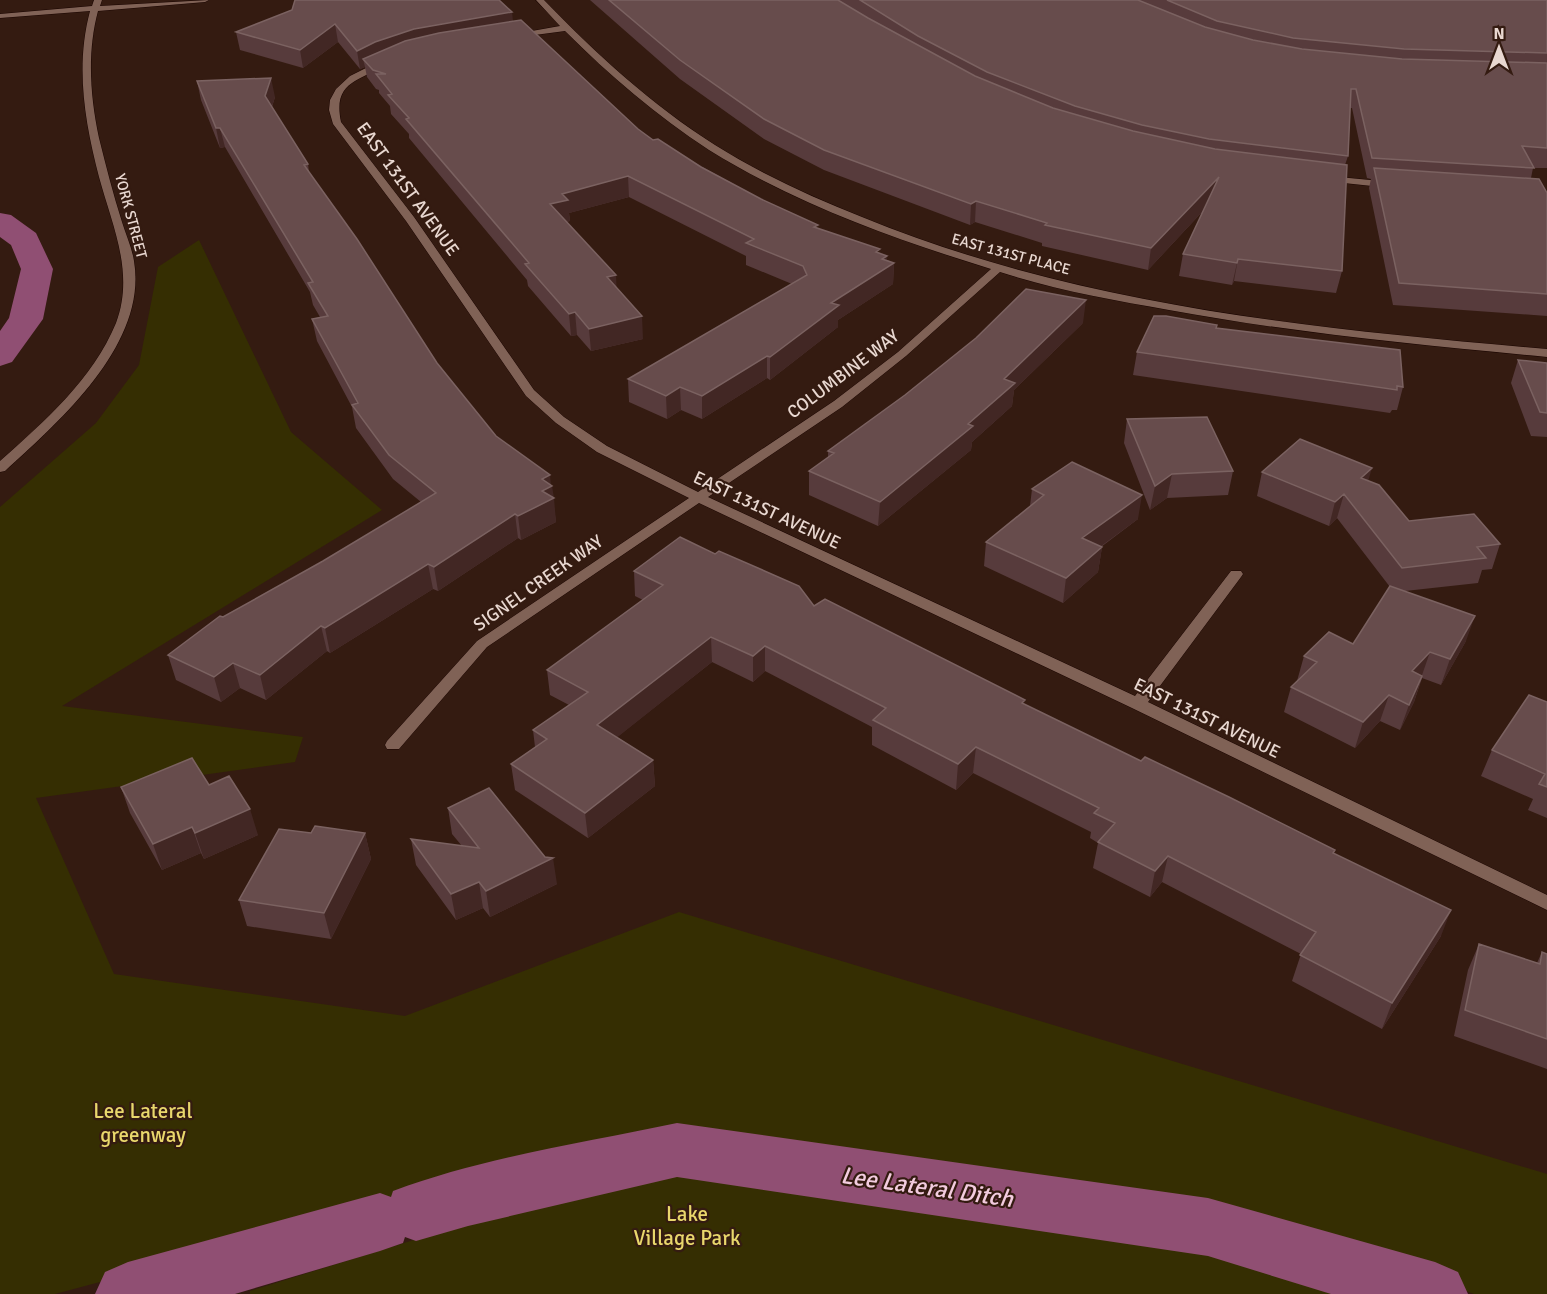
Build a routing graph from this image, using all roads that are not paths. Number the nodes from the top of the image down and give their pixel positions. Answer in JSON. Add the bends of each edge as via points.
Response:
{"nodes":[{"id":1,"x":204,"y":0,"type":"edge"},
{"id":2,"x":540,"y":0,"type":"edge"},
{"id":3,"x":96,"y":4,"type":"edge"},
{"id":4,"x":0,"y":16,"type":"edge"},
{"id":5,"x":565,"y":28,"type":"junction"},
{"id":6,"x":506,"y":38,"type":"edge"},
{"id":7,"x":398,"y":58,"type":"edge"},
{"id":8,"x":1319,"y":178,"type":"edge"},
{"id":9,"x":1403,"y":186,"type":"edge"},
{"id":10,"x":999,"y":268,"type":"junction"},
{"id":11,"x":1547,"y":353,"type":"edge"},
{"id":12,"x":0,"y":468,"type":"edge"},
{"id":13,"x":697,"y":497,"type":"junction"},
{"id":14,"x":1236,"y":574,"type":"dead end"},
{"id":15,"x":1138,"y":705,"type":"junction"},
{"id":16,"x":393,"y":745,"type":"dead end"},
{"id":17,"x":1547,"y":903,"type":"edge"}],
"edges":[{"from":1,"to":3,"type":"street"},
{"from":2,"to":5,"type":"street","name":"EAST 131ST PLACE"},
{"from":3,"to":4,"type":"street"},
{"from":3,"to":12,"type":"street","name":"YORK STREET","via":[[85,73],[93,131],[129,263],[130,292],[115,335],[86,384]]},
{"from":5,"to":6,"type":"street"},
{"from":5,"to":10,"type":"street","name":"EAST 131ST PLACE","via":[[659,109],[749,169],[847,216]]},
{"from":7,"to":13,"type":"street","name":"EAST 131ST AVENUE","via":[[365,71],[341,87],[332,100],[336,122],[410,219],[530,393],[560,420],[602,448]]},
{"from":8,"to":9,"type":"street"},
{"from":10,"to":11,"type":"street","name":"EAST 131ST PLACE","via":[[1148,303],[1274,325]]},
{"from":10,"to":13,"type":"street","name":"COLUMBINE WAY","via":[[902,354],[838,404]]},
{"from":13,"to":15,"type":"street","name":"EAST 131ST AVENUE"},
{"from":13,"to":16,"type":"street","name":"SIGNEL CREEK WAY","via":[[482,644]]},
{"from":14,"to":15,"type":"street"},
{"from":15,"to":17,"type":"street","name":"EAST 131ST AVENUE"}]}
